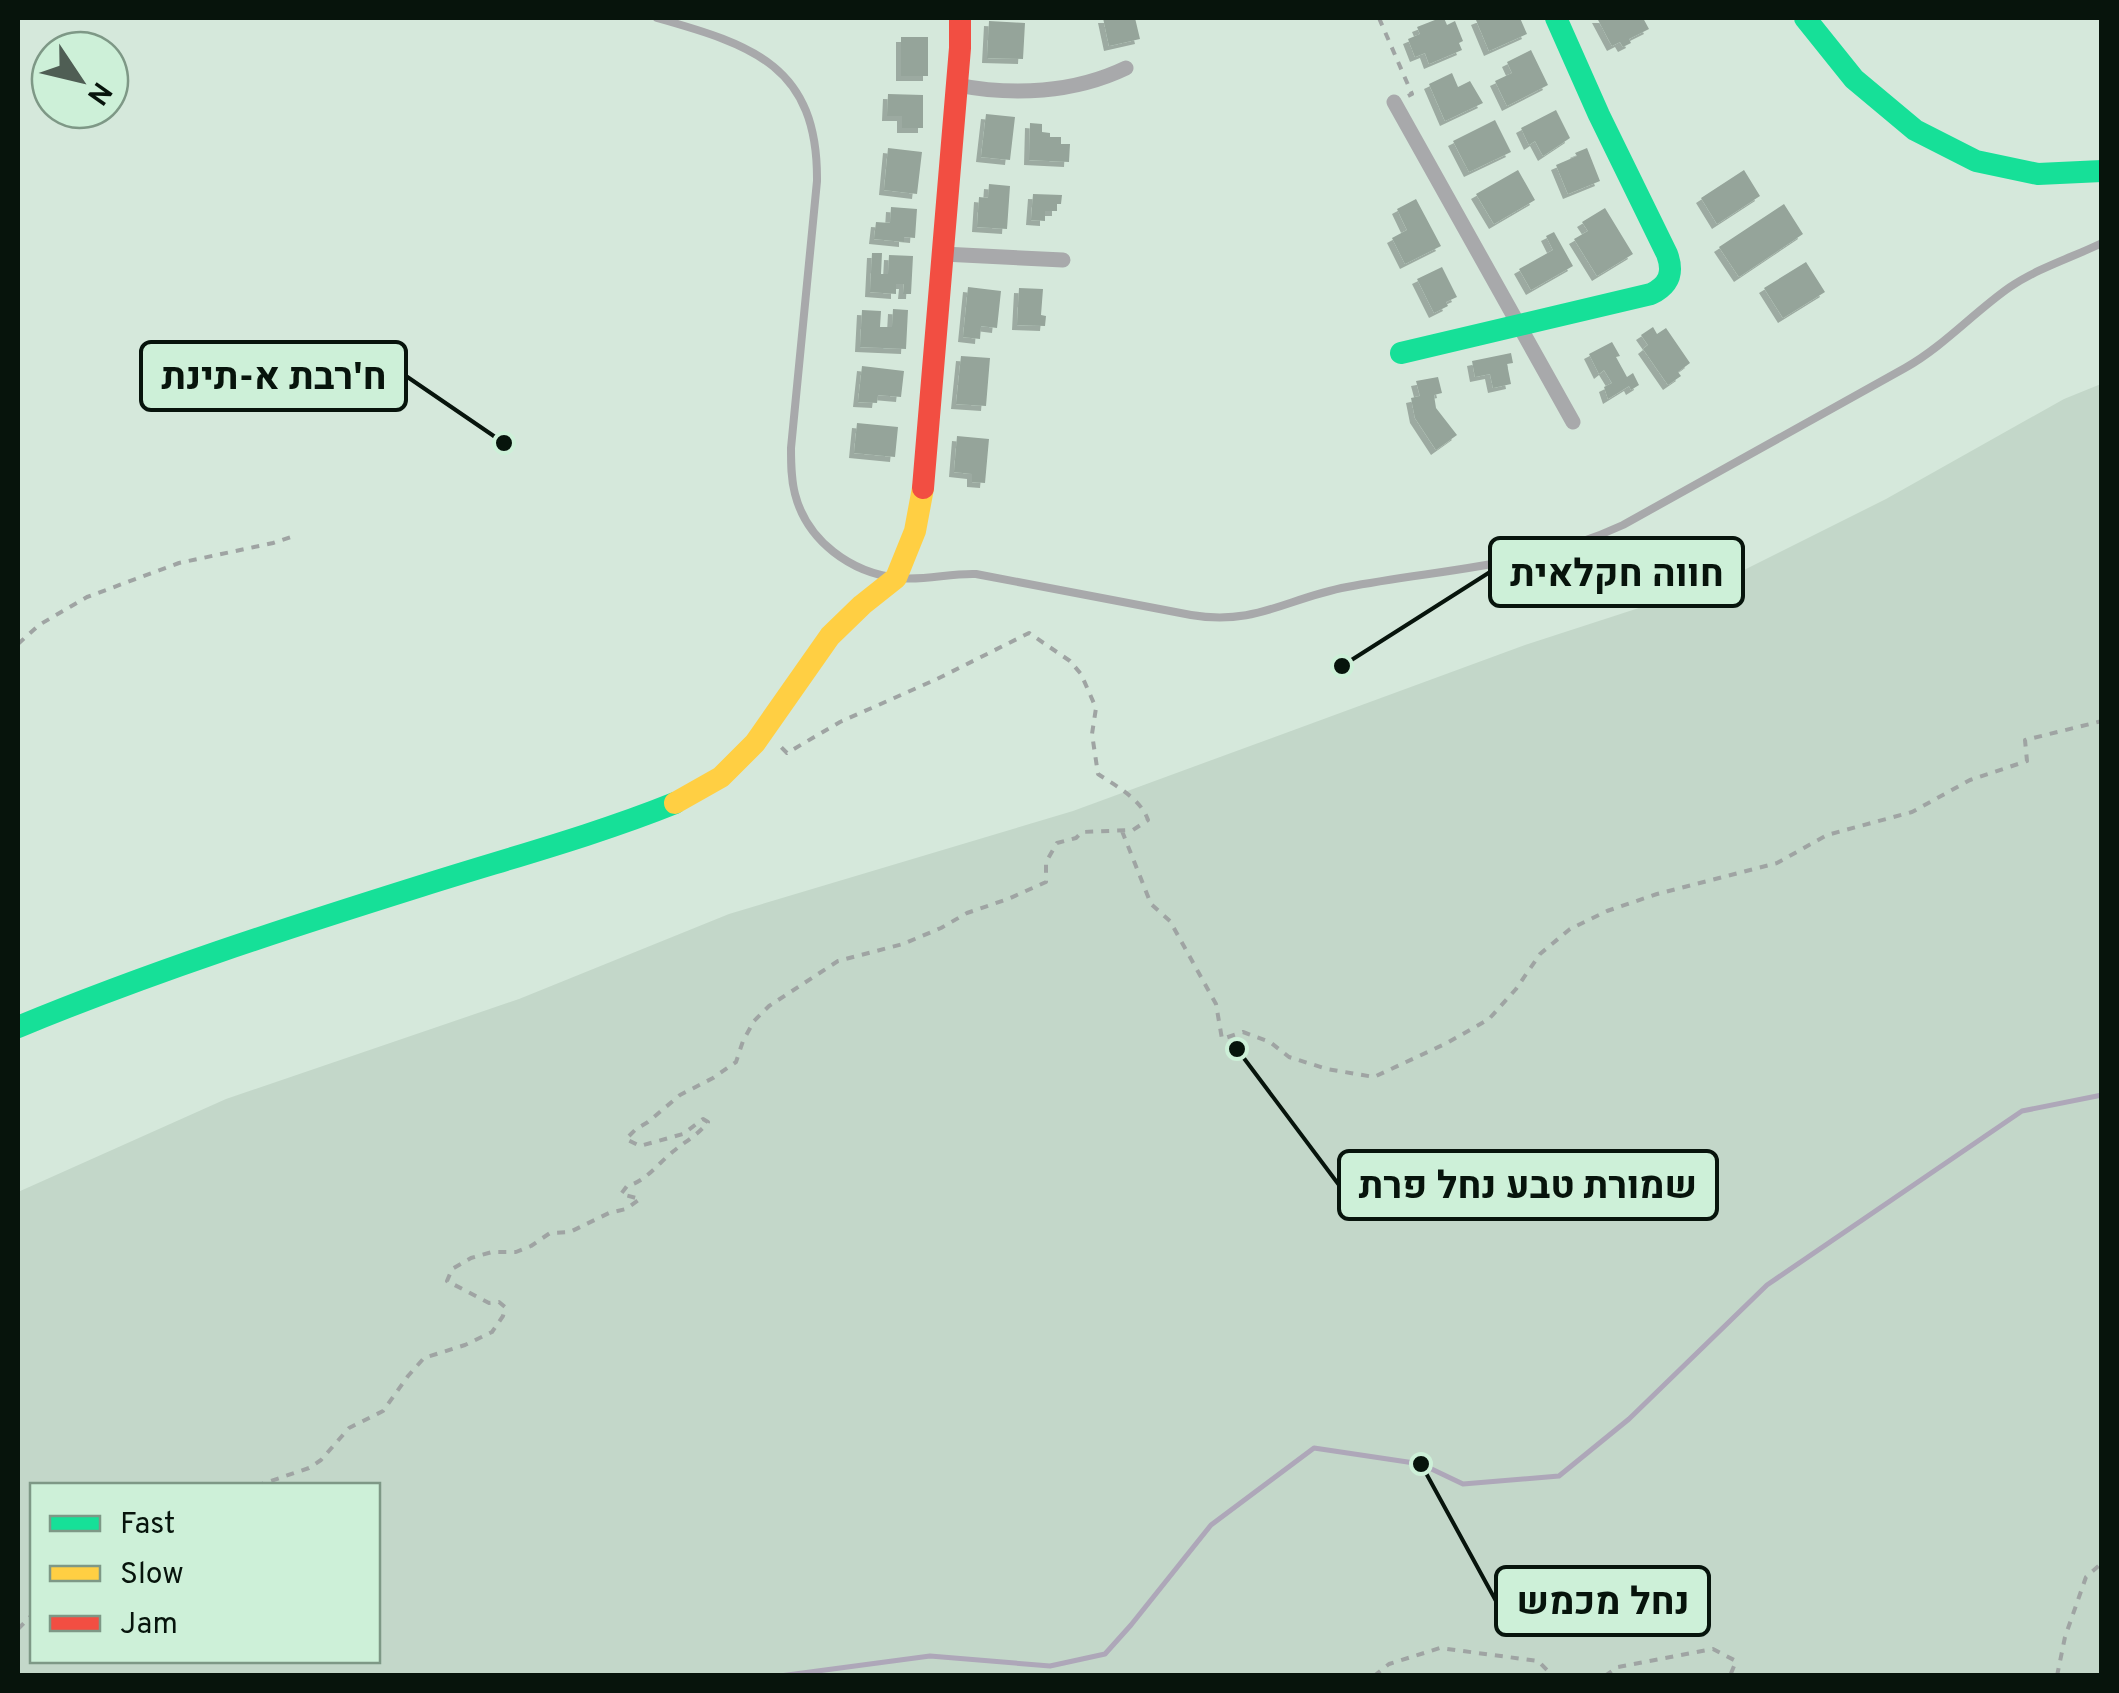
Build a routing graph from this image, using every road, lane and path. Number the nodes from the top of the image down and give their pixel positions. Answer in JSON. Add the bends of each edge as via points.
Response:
{"nodes":[{"id":1,"x":657,"y":18,"type":"edge"},
{"id":2,"x":706,"y":18,"type":"edge"},
{"id":3,"x":960,"y":18,"type":"edge"},
{"id":4,"x":1379,"y":18,"type":"edge"},
{"id":5,"x":1556,"y":18,"type":"edge"},
{"id":6,"x":1804,"y":18,"type":"edge"},
{"id":7,"x":701,"y":30,"type":"junction"},
{"id":8,"x":1126,"y":68,"type":"dead end"},
{"id":9,"x":957,"y":84,"type":"junction"},
{"id":10,"x":1394,"y":102,"type":"joint"},
{"id":11,"x":2102,"y":171,"type":"edge"},
{"id":12,"x":2102,"y":243,"type":"edge"},
{"id":13,"x":944,"y":254,"type":"junction"},
{"id":14,"x":1062,"y":260,"type":"dead end"},
{"id":15,"x":1519,"y":326,"type":"junction"},
{"id":16,"x":1401,"y":353,"type":"dead end"},
{"id":17,"x":1573,"y":422,"type":"dead end"},
{"id":18,"x":297,"y":535,"type":"dead end"},
{"id":19,"x":896,"y":578,"type":"junction"},
{"id":20,"x":18,"y":644,"type":"edge"},
{"id":21,"x":2102,"y":721,"type":"edge"},
{"id":22,"x":764,"y":730,"type":"junction"},
{"id":23,"x":1122,"y":830,"type":"junction"},
{"id":24,"x":18,"y":1027,"type":"edge"},
{"id":25,"x":265,"y":1483,"type":"edge"},
{"id":26,"x":2102,"y":1564,"type":"edge"},
{"id":27,"x":1374,"y":1676,"type":"edge"},
{"id":28,"x":1553,"y":1676,"type":"edge"},
{"id":29,"x":1605,"y":1676,"type":"edge"},
{"id":30,"x":1730,"y":1676,"type":"edge"},
{"id":31,"x":2057,"y":1676,"type":"edge"}],
"edges":[{"from":1,"to":7,"type":"lane"},
{"from":2,"to":7,"type":"lane"},
{"from":3,"to":9,"type":"street"},
{"from":4,"to":10,"type":"path","via":[[1412,94]]},
{"from":5,"to":15,"type":"street","via":[[1672,272],[1650,294]]},
{"from":6,"to":11,"type":"street","via":[[1854,79],[1915,130],[1976,161],[2038,174]]},
{"from":7,"to":19,"type":"lane","via":[[744,46],[777,69],[809,116],[817,181],[791,474],[800,508],[833,552]]},
{"from":8,"to":9,"type":"street","via":[[1059,88]]},
{"from":9,"to":13,"type":"street"},
{"from":10,"to":15,"type":"street"},
{"from":12,"to":19,"type":"lane","via":[[2014,284],[1912,364],[1623,525],[1552,552],[1336,589],[1225,618],[980,574]]},
{"from":13,"to":14,"type":"street"},
{"from":13,"to":19,"type":"street","via":[[923,494]]},
{"from":15,"to":16,"type":"street"},
{"from":15,"to":17,"type":"street"},
{"from":18,"to":20,"type":"path","via":[[179,562],[87,597]]},
{"from":19,"to":22,"type":"street","via":[[830,636]]},
{"from":21,"to":23,"type":"path","via":[[2025,740],[2027,761],[1970,780],[1912,812],[1827,834],[1777,863],[1657,894],[1570,929],[1540,954],[1489,1019],[1374,1078],[1288,1057],[1242,1032],[1222,1039],[1216,1004],[1170,921],[1151,904]]},
{"from":22,"to":23,"type":"path","via":[[787,752],[1029,633],[1081,674],[1096,708],[1098,774],[1145,810],[1148,820]]},
{"from":22,"to":24,"type":"street","via":[[721,777],[674,804],[280,930]]},
{"from":23,"to":25,"type":"path","via":[[1082,832],[1057,843],[1046,862],[1046,882],[904,944],[838,960],[769,1006],[754,1021],[736,1062],[680,1095],[626,1139],[640,1146],[708,1122],[622,1194],[640,1199],[570,1232],[550,1233],[516,1252],[492,1252],[452,1269],[446,1281],[505,1307],[492,1332],[424,1358],[382,1411],[349,1428],[322,1460]]},
{"from":26,"to":31,"type":"path","via":[[2086,1577]]},
{"from":27,"to":28,"type":"path","via":[[1389,1664],[1440,1648],[1538,1661]]},
{"from":29,"to":30,"type":"path","via":[[1618,1667],[1713,1649],[1736,1661]]}]}
